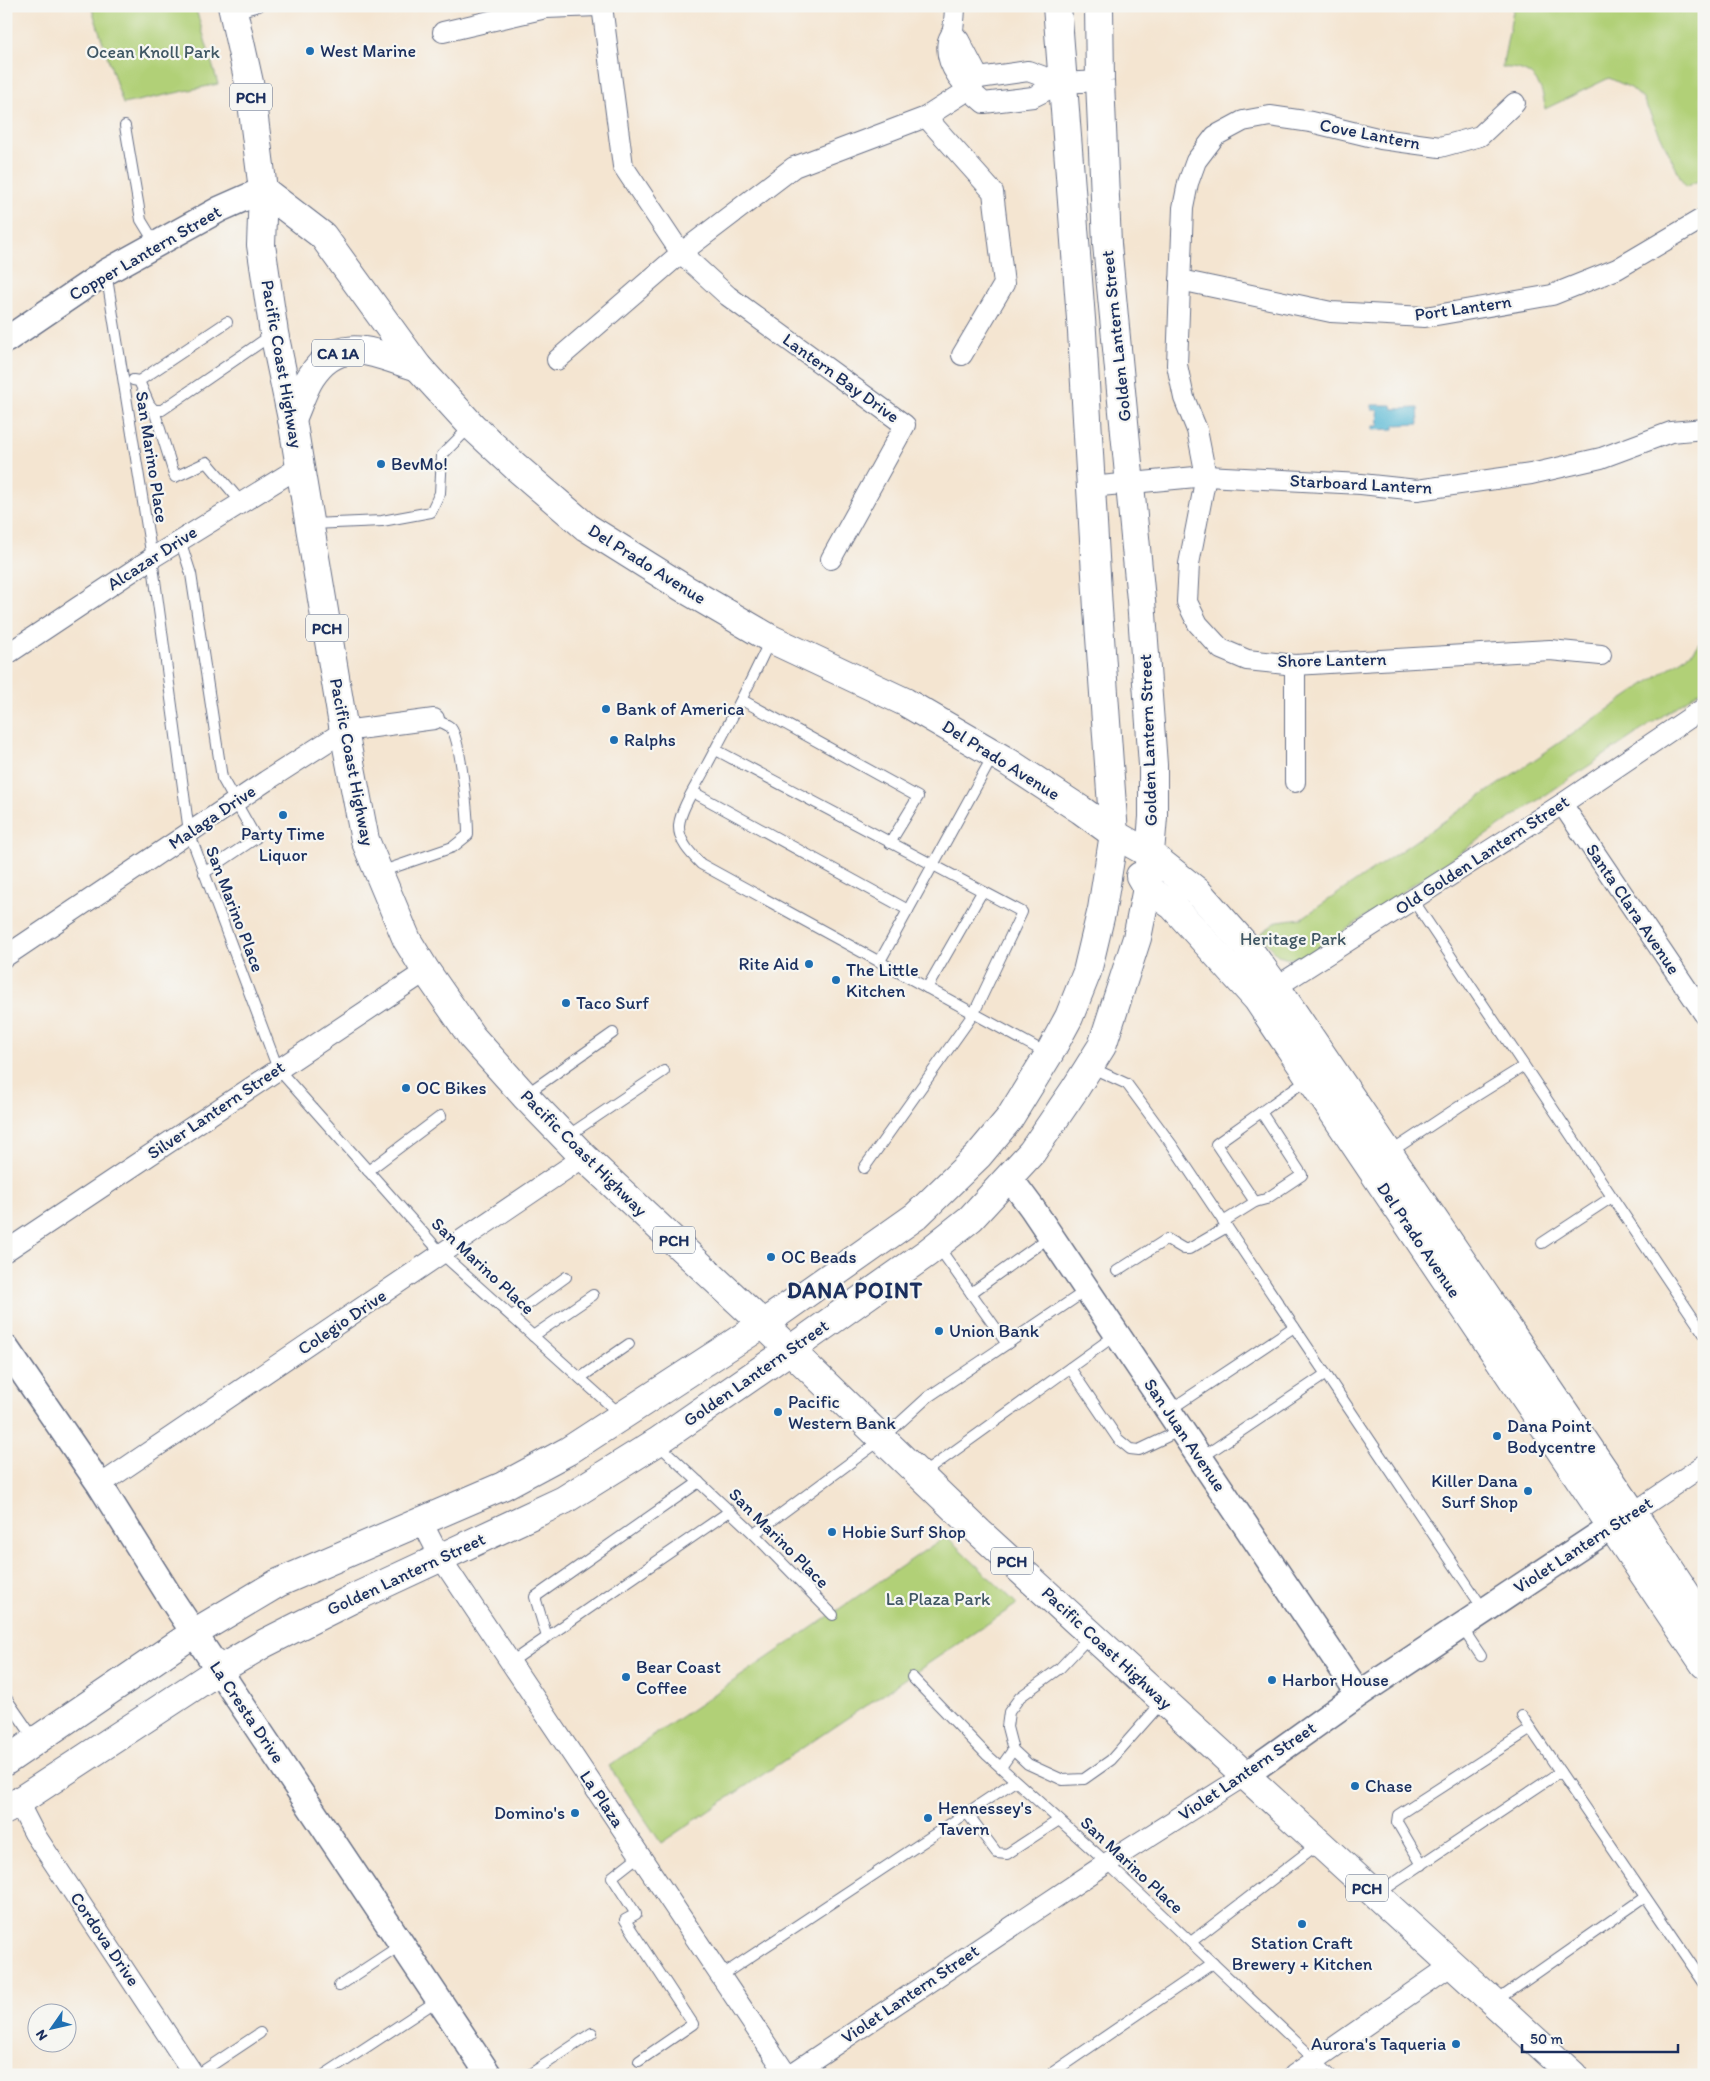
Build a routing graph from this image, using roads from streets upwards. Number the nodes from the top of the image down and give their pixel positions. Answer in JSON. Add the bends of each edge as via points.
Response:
{"nodes":[{"id":1,"x":598,"y":6,"type":"edge"},
{"id":2,"x":602,"y":6,"type":"edge"},
{"id":3,"x":956,"y":6,"type":"edge"},
{"id":4,"x":1057,"y":6,"type":"edge"},
{"id":5,"x":1099,"y":6,"type":"edge"},
{"id":6,"x":232,"y":10,"type":"edge"},
{"id":7,"x":443,"y":32,"type":"dead end"},
{"id":8,"x":1100,"y":81,"type":"junction"},
{"id":9,"x":1061,"y":83,"type":"junction"},
{"id":10,"x":973,"y":84,"type":"junction"},
{"id":11,"x":1515,"y":103,"type":"dead end"},
{"id":12,"x":926,"y":117,"type":"junction"},
{"id":13,"x":263,"y":190,"type":"junction"},
{"id":14,"x":1700,"y":220,"type":"dead end"},
{"id":15,"x":681,"y":253,"type":"junction"},
{"id":16,"x":1180,"y":280,"type":"junction"},
{"id":17,"x":6,"y":340,"type":"edge"},
{"id":18,"x":962,"y":354,"type":"dead end"},
{"id":19,"x":557,"y":360,"type":"dead end"},
{"id":20,"x":418,"y":367,"type":"junction"},
{"id":21,"x":292,"y":419,"type":"junction"},
{"id":22,"x":1704,"y":429,"type":"edge"},
{"id":23,"x":301,"y":466,"type":"junction"},
{"id":24,"x":1206,"y":476,"type":"junction"},
{"id":25,"x":1130,"y":482,"type":"junction"},
{"id":26,"x":1090,"y":487,"type":"junction"},
{"id":27,"x":831,"y":559,"type":"dead end"},
{"id":28,"x":6,"y":655,"type":"edge"},
{"id":29,"x":1601,"y":655,"type":"dead end"},
{"id":30,"x":1295,"y":665,"type":"junction"},
{"id":31,"x":1704,"y":708,"type":"edge"},
{"id":32,"x":434,"y":719,"type":"road end"},
{"id":33,"x":344,"y":731,"type":"junction"},
{"id":34,"x":1295,"y":782,"type":"dead end"},
{"id":35,"x":1562,"y":804,"type":"junction"},
{"id":36,"x":1114,"y":834,"type":"junction"},
{"id":37,"x":1150,"y":854,"type":"junction"},
{"id":38,"x":1147,"y":888,"type":"junction"},
{"id":39,"x":6,"y":956,"type":"edge"},
{"id":40,"x":426,"y":971,"type":"junction"},
{"id":41,"x":1266,"y":993,"type":"junction"},
{"id":42,"x":1704,"y":1014,"type":"edge"},
{"id":43,"x":584,"y":1157,"type":"junction"},
{"id":44,"x":1009,"y":1177,"type":"junction"},
{"id":45,"x":6,"y":1251,"type":"edge"},
{"id":46,"x":763,"y":1324,"type":"junction"},
{"id":47,"x":6,"y":1348,"type":"edge"},
{"id":48,"x":790,"y":1350,"type":"junction"},
{"id":49,"x":1704,"y":1465,"type":"edge"},
{"id":50,"x":100,"y":1485,"type":"junction"},
{"id":51,"x":422,"y":1520,"type":"junction"},
{"id":52,"x":1623,"y":1520,"type":"junction"},
{"id":53,"x":440,"y":1557,"type":"junction"},
{"id":54,"x":1704,"y":1621,"type":"edge"},
{"id":55,"x":194,"y":1633,"type":"junction"},
{"id":56,"x":1704,"y":1664,"type":"edge"},
{"id":57,"x":218,"y":1670,"type":"junction"},
{"id":58,"x":1359,"y":1694,"type":"junction"},
{"id":59,"x":74,"y":1716,"type":"junction"},
{"id":60,"x":7,"y":1772,"type":"edge"},
{"id":61,"x":1244,"y":1776,"type":"junction"},
{"id":62,"x":12,"y":1806,"type":"edge"},
{"id":63,"x":1452,"y":1965,"type":"junction"},
{"id":64,"x":195,"y":2075,"type":"edge"},
{"id":65,"x":489,"y":2075,"type":"edge"},
{"id":66,"x":788,"y":2075,"type":"edge"},
{"id":67,"x":1294,"y":2075,"type":"edge"},
{"id":68,"x":1573,"y":2075,"type":"edge"}],
"edges":[{"from":1,"to":7,"type":"street","via":[[546,8]]},
{"from":2,"to":15,"type":"street","name":"Lantern Bay Drive","via":[[623,166]]},
{"from":3,"to":10,"type":"street","via":[[948,40],[950,59],[957,77]]},
{"from":4,"to":9,"type":"main road","name":"Golden Lantern Street"},
{"from":5,"to":8,"type":"main road","name":"Golden Lantern Street"},
{"from":6,"to":13,"type":"main road","name":"Pacific Coast Highway","number":"PCH","via":[[250,87]]},
{"from":8,"to":9,"type":"street"},
{"from":8,"to":25,"type":"main road","name":"Golden Lantern Street","via":[[1107,244]]},
{"from":9,"to":10,"type":"street","via":[[1028,71]]},
{"from":9,"to":10,"type":"street","via":[[1033,97],[984,103]]},
{"from":9,"to":26,"type":"main road","name":"Golden Lantern Street","via":[[1082,332]]},
{"from":10,"to":12,"type":"street"},
{"from":11,"to":16,"type":"street","name":"Cove Lantern","via":[[1480,136],[1440,147],[1381,139],[1270,116],[1243,121],[1215,136],[1196,161],[1183,208]]},
{"from":12,"to":15,"type":"street","via":[[794,167]]},
{"from":12,"to":18,"type":"street","via":[[993,192],[1004,284]]},
{"from":13,"to":17,"type":"street","name":"Copper Lantern Street","via":[[155,243]]},
{"from":13,"to":20,"type":"main road","name":"Del Prado Avenue","via":[[323,236]]},
{"from":13,"to":21,"type":"main road","name":"Pacific Coast Highway","number":"PCH","via":[[261,245],[274,333]]},
{"from":14,"to":16,"type":"street","name":"Port Lantern","via":[[1617,269],[1552,295],[1425,317],[1331,312]]},
{"from":15,"to":19,"type":"street"},
{"from":15,"to":27,"type":"street","name":"Lantern Bay Drive","via":[[728,296],[905,426]]},
{"from":16,"to":24,"type":"street","via":[[1176,365],[1184,398],[1197,430]]},
{"from":20,"to":21,"type":"main road","number":"CA 1A","via":[[359,350],[334,354],[320,364],[310,378]]},
{"from":20,"to":36,"type":"main road","name":"Del Prado Avenue","via":[[516,468],[586,527],[771,639],[905,702],[994,754]]},
{"from":21,"to":23,"type":"main road","name":"Pacific Coast Highway","number":"PCH"},
{"from":22,"to":24,"type":"street","name":"Starboard Lantern","via":[[1671,432],[1601,458],[1531,474],[1417,490]]},
{"from":23,"to":28,"type":"street","name":"Alcazar Drive","via":[[180,540]]},
{"from":23,"to":33,"type":"main road","name":"Pacific Coast Highway","number":"PCH"},
{"from":24,"to":25,"type":"street","name":"Starboard Lantern"},
{"from":24,"to":30,"type":"street","name":"Shore Lantern","via":[[1189,564],[1187,602],[1198,624],[1221,648],[1247,660]]},
{"from":25,"to":26,"type":"street","name":"Starboard Lantern"},
{"from":25,"to":37,"type":"main road","name":"Golden Lantern Street","via":[[1153,765]]},
{"from":26,"to":36,"type":"main road","name":"Golden Lantern Street"},
{"from":29,"to":30,"type":"street","name":"Shore Lantern","via":[[1550,650]]},
{"from":30,"to":34,"type":"street"},
{"from":31,"to":35,"type":"street","name":"Old Golden Lantern Street"},
{"from":32,"to":33,"type":"street","name":"Malaga Drive"},
{"from":33,"to":39,"type":"street","name":"Malaga Drive"},
{"from":33,"to":40,"type":"main road","name":"Pacific Coast Highway","number":"PCH","via":[[365,840],[407,940]]},
{"from":35,"to":41,"type":"street","name":"Old Golden Lantern Street"},
{"from":35,"to":42,"type":"street","name":"Santa Clara Avenue"},
{"from":36,"to":37,"type":"main road","name":"Del Prado Avenue"},
{"from":36,"to":38,"type":"main road","name":"Del Prado Avenue"},
{"from":36,"to":46,"type":"main road","name":"Golden Lantern Street","via":[[1102,909],[1087,972],[1069,1017],[1003,1126],[978,1156],[916,1216]]},
{"from":37,"to":38,"type":"main road","name":"Golden Lantern Street"},
{"from":37,"to":41,"type":"main road","name":"Del Prado Avenue","via":[[1198,892],[1247,947]]},
{"from":38,"to":41,"type":"main road","name":"Del Prado Avenue","via":[[1173,906],[1225,961]]},
{"from":38,"to":44,"type":"main road","name":"Golden Lantern Street","via":[[1138,938],[1102,1046],[1032,1152]]},
{"from":40,"to":43,"type":"main road","name":"Pacific Coast Highway","number":"PCH","via":[[472,1037]]},
{"from":40,"to":45,"type":"street","name":"Silver Lantern Street"},
{"from":41,"to":52,"type":"main road","name":"Del Prado Avenue","via":[[1388,1154]]},
{"from":41,"to":52,"type":"main road","name":"Del Prado Avenue","via":[[1310,1078]]},
{"from":43,"to":46,"type":"main road","name":"Pacific Coast Highway","number":"PCH"},
{"from":43,"to":50,"type":"street","name":"Colegio Drive"},
{"from":44,"to":48,"type":"main road","name":"Golden Lantern Street","via":[[971,1218],[937,1245]]},
{"from":44,"to":58,"type":"street","name":"San Juan Avenue"},
{"from":46,"to":48,"type":"main road","name":"Pacific Coast Highway","number":"PCH"},
{"from":46,"to":51,"type":"main road","name":"Golden Lantern Street","via":[[568,1451],[511,1481]]},
{"from":47,"to":50,"type":"street","name":"La Cresta Drive"},
{"from":48,"to":53,"type":"main road","name":"Golden Lantern Street","via":[[657,1442],[564,1500]]},
{"from":48,"to":61,"type":"main road","name":"Pacific Coast Highway","number":"PCH","via":[[920,1476]]},
{"from":49,"to":52,"type":"street","name":"Violet Lantern Street"},
{"from":50,"to":55,"type":"street","name":"La Cresta Drive"},
{"from":51,"to":53,"type":"street","name":"La Plaza"},
{"from":51,"to":55,"type":"main road","name":"Golden Lantern Street","via":[[278,1583]]},
{"from":52,"to":54,"type":"main road","name":"Del Prado Avenue"},
{"from":52,"to":56,"type":"main road","name":"Del Prado Avenue"},
{"from":52,"to":58,"type":"street","name":"Violet Lantern Street"},
{"from":53,"to":57,"type":"main road","name":"Golden Lantern Street","via":[[273,1639]]},
{"from":53,"to":66,"type":"street","name":"La Plaza"},
{"from":55,"to":57,"type":"street","name":"La Cresta Drive"},
{"from":55,"to":59,"type":"main road","name":"Golden Lantern Street"},
{"from":57,"to":62,"type":"main road","name":"Golden Lantern Street"},
{"from":57,"to":65,"type":"street","name":"La Cresta Drive"},
{"from":58,"to":61,"type":"street","name":"Violet Lantern Street"},
{"from":59,"to":60,"type":"main road","name":"Golden Lantern Street","via":[[36,1741]]},
{"from":59,"to":60,"type":"main road","via":[[72,1731],[65,1738]]},
{"from":60,"to":62,"type":"main road"},
{"from":61,"to":63,"type":"main road","name":"Pacific Coast Highway","number":"PCH"},
{"from":61,"to":66,"type":"street","name":"Violet Lantern Street"},
{"from":62,"to":64,"type":"street","name":"Cordova Drive","via":[[34,1833]]},
{"from":63,"to":67,"type":"street"},
{"from":63,"to":68,"type":"main road","name":"Pacific Coast Highway","number":"PCH"}]}
